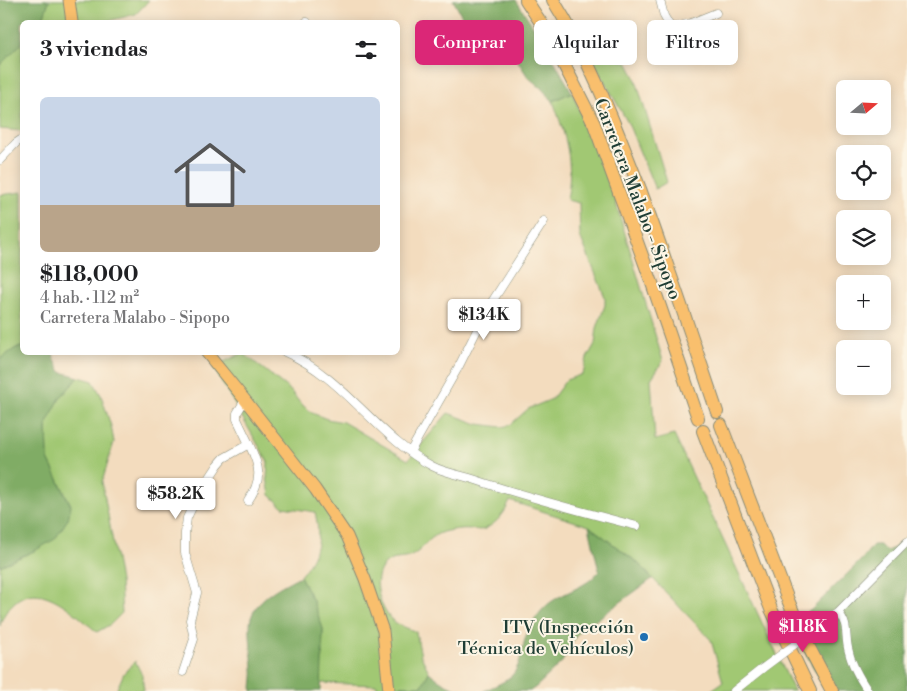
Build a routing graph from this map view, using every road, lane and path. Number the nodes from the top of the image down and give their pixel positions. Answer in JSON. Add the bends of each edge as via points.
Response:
{"nodes":[{"id":1,"x":69,"y":0,"type":"edge"},
{"id":2,"x":526,"y":0,"type":"edge"},
{"id":3,"x":660,"y":0,"type":"edge"},
{"id":4,"x":554,"y":1,"type":"edge"},
{"id":5,"x":716,"y":13,"type":"dead end"},
{"id":6,"x":72,"y":20,"type":"edge"},
{"id":7,"x":20,"y":141,"type":"edge"},
{"id":8,"x":0,"y":160,"type":"edge"},
{"id":9,"x":544,"y":221,"type":"dead end"},
{"id":10,"x":208,"y":355,"type":"edge"},
{"id":11,"x":291,"y":355,"type":"edge"},
{"id":12,"x":245,"y":400,"type":"junction"},
{"id":13,"x":716,"y":412,"type":"dead end"},
{"id":14,"x":698,"y":418,"type":"dead end"},
{"id":15,"x":721,"y":425,"type":"dead end"},
{"id":16,"x":703,"y":431,"type":"dead end"},
{"id":17,"x":249,"y":444,"type":"junction"},
{"id":18,"x":410,"y":452,"type":"junction"},
{"id":19,"x":248,"y":501,"type":"dead end"},
{"id":20,"x":637,"y":526,"type":"dead end"},
{"id":21,"x":907,"y":542,"type":"edge"},
{"id":22,"x":838,"y":612,"type":"junction"},
{"id":23,"x":183,"y":672,"type":"dead end"},
{"id":24,"x":389,"y":691,"type":"edge"},
{"id":25,"x":734,"y":691,"type":"edge"},
{"id":26,"x":810,"y":691,"type":"edge"},
{"id":27,"x":832,"y":691,"type":"edge"},
{"id":28,"x":868,"y":691,"type":"edge"}],
"edges":[{"from":1,"to":6,"type":"main road"},
{"from":2,"to":14,"type":"highway","name":"Carretera Malabo - Sipopo","via":[[549,35],[594,124]]},
{"from":3,"to":5,"type":"street","via":[[671,28],[691,24]]},
{"from":4,"to":13,"type":"highway","name":"Carretera Malabo - Sipopo","via":[[612,116],[672,275]]},
{"from":7,"to":8,"type":"street"},
{"from":9,"to":18,"type":"street","via":[[488,308]]},
{"from":10,"to":12,"type":"main road"},
{"from":11,"to":18,"type":"street","via":[[335,384]]},
{"from":12,"to":17,"type":"street","via":[[237,419]]},
{"from":12,"to":24,"type":"main road","via":[[315,489],[346,536],[383,631]]},
{"from":15,"to":27,"type":"highway","via":[[788,600]]},
{"from":16,"to":26,"type":"highway","via":[[771,608]]},
{"from":17,"to":19,"type":"street","via":[[259,479]]},
{"from":17,"to":23,"type":"street","via":[[218,465],[187,518],[185,553],[198,593],[190,620],[194,639]]},
{"from":18,"to":20,"type":"street","via":[[434,467],[520,495]]},
{"from":21,"to":22,"type":"street"},
{"from":22,"to":25,"type":"street","bridge":true},
{"from":22,"to":28,"type":"street","via":[[844,618],[853,664]]}]}
